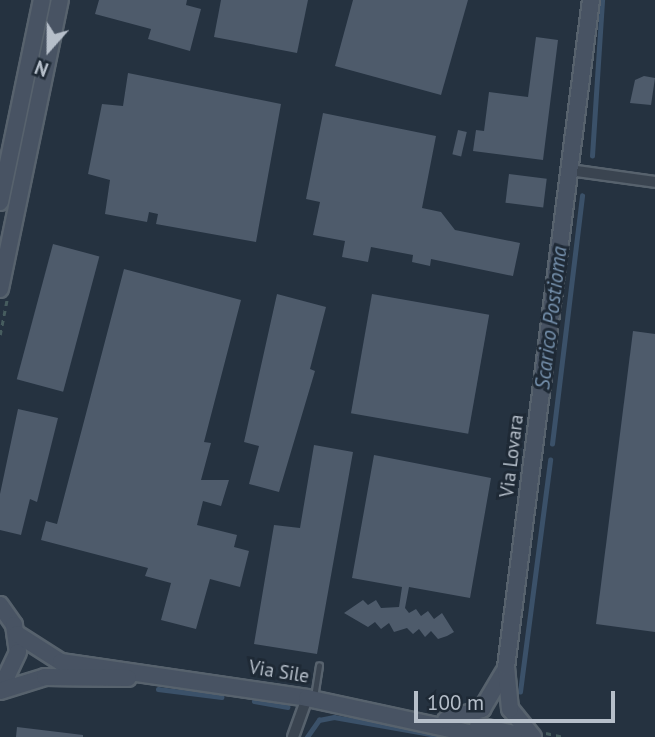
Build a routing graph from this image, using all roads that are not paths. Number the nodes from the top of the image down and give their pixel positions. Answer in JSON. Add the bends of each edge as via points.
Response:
{"nodes":[{"id":1,"x":42,"y":0,"type":"edge"},
{"id":2,"x":60,"y":0,"type":"edge"},
{"id":3,"x":589,"y":5,"type":"edge"},
{"id":4,"x":569,"y":170,"type":"junction"},
{"id":5,"x":655,"y":182,"type":"edge"},
{"id":6,"x":0,"y":202,"type":"edge"},
{"id":7,"x":0,"y":289,"type":"edge"},
{"id":8,"x":0,"y":606,"type":"edge"},
{"id":9,"x":17,"y":634,"type":"junction"},
{"id":10,"x":319,"y":665,"type":"dead end"},
{"id":11,"x":506,"y":667,"type":"junction"},
{"id":12,"x":106,"y":668,"type":"junction"},
{"id":13,"x":62,"y":676,"type":"junction"},
{"id":14,"x":151,"y":676,"type":"junction"},
{"id":15,"x":0,"y":691,"type":"edge"},
{"id":16,"x":310,"y":698,"type":"junction"},
{"id":17,"x":400,"y":715,"type":"junction"},
{"id":18,"x":446,"y":720,"type":"junction"},
{"id":19,"x":293,"y":737,"type":"edge"},
{"id":20,"x":488,"y":737,"type":"edge"},
{"id":21,"x":528,"y":737,"type":"edge"},
{"id":22,"x":533,"y":737,"type":"edge"}],
"edges":[{"from":1,"to":6,"type":"street"},
{"from":2,"to":7,"type":"street"},
{"from":3,"to":4,"type":"street","name":"Via Lovara"},
{"from":4,"to":5,"type":"street"},
{"from":4,"to":11,"type":"street","name":"Via Lovara"},
{"from":8,"to":9,"type":"street"},
{"from":9,"to":12,"type":"street","name":"Via Sile","via":[[52,659]]},
{"from":9,"to":15,"type":"street","via":[[17,662]]},
{"from":10,"to":16,"type":"lane"},
{"from":11,"to":18,"type":"street","name":"Via Lovara","via":[[482,709]]},
{"from":11,"to":22,"type":"street","name":"Via Lovara","via":[[510,709]]},
{"from":12,"to":13,"type":"lane"},
{"from":12,"to":14,"type":"street","name":"Via Sile"},
{"from":13,"to":14,"type":"street","name":"Via Sile"},
{"from":13,"to":15,"type":"street","name":"Via Sile","via":[[32,679]]},
{"from":14,"to":16,"type":"street","name":"Via Sile"},
{"from":16,"to":17,"type":"street","name":"Via Sile"},
{"from":16,"to":19,"type":"street"},
{"from":17,"to":18,"type":"street","name":"Via Sile"},
{"from":17,"to":20,"type":"street","name":"Via Sile"},
{"from":18,"to":21,"type":"street","name":"Via Sile"}]}
